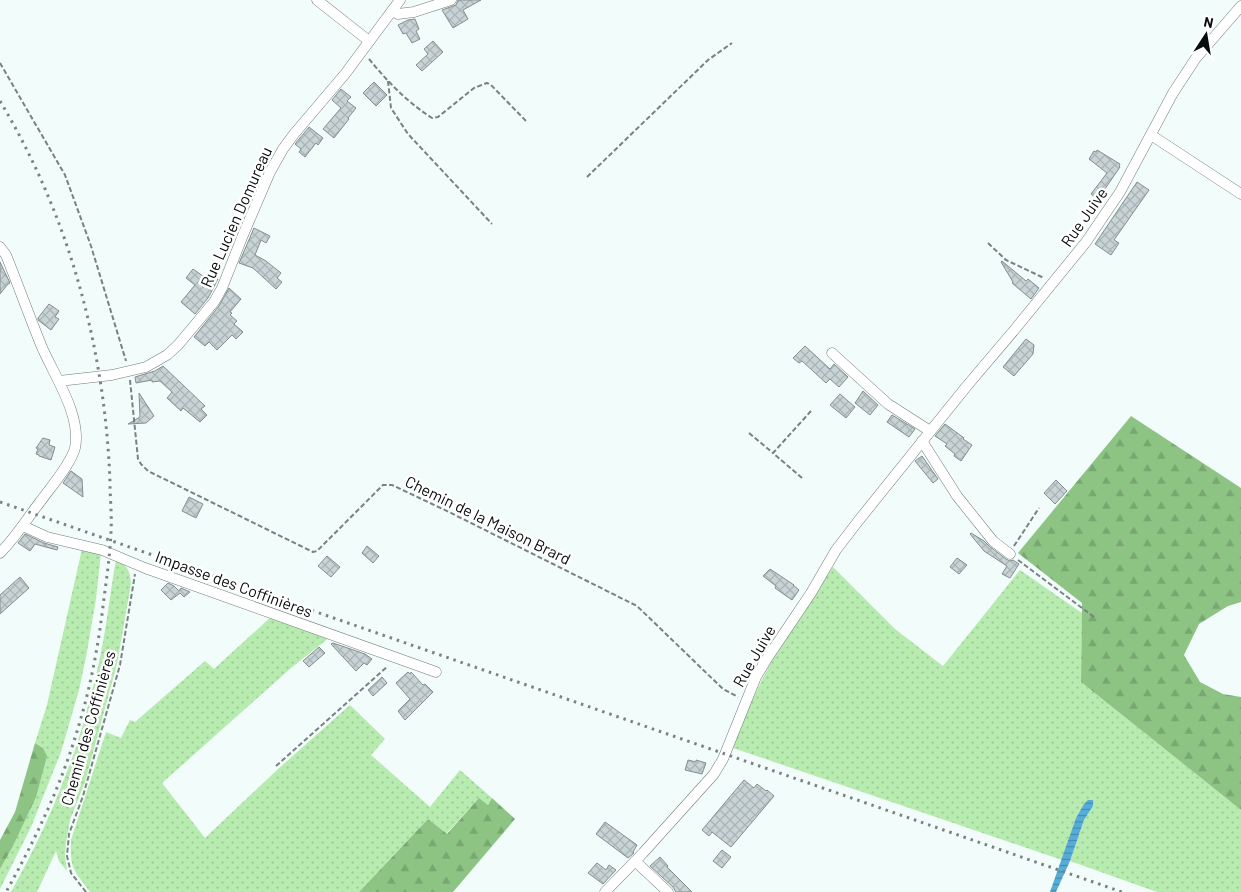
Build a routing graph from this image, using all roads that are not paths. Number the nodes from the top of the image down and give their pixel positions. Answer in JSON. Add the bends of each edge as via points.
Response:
{"nodes":[{"id":1,"x":317,"y":0,"type":"edge"},
{"id":2,"x":400,"y":0,"type":"edge"},
{"id":3,"x":451,"y":0,"type":"edge"},
{"id":4,"x":1241,"y":6,"type":"edge"},
{"id":5,"x":392,"y":11,"type":"junction"},
{"id":6,"x":369,"y":41,"type":"junction"},
{"id":7,"x":1151,"y":135,"type":"junction"},
{"id":8,"x":1241,"y":194,"type":"edge"},
{"id":9,"x":0,"y":247,"type":"edge"},
{"id":10,"x":832,"y":352,"type":"dead end"},
{"id":11,"x":59,"y":380,"type":"junction"},
{"id":12,"x":930,"y":432,"type":"junction"},
{"id":13,"x":922,"y":441,"type":"junction"},
{"id":14,"x":23,"y":526,"type":"junction"},
{"id":15,"x":1008,"y":552,"type":"road end"},
{"id":16,"x":0,"y":554,"type":"edge"},
{"id":17,"x":436,"y":672,"type":"dead end"},
{"id":18,"x":635,"y":861,"type":"junction"},
{"id":19,"x":606,"y":892,"type":"edge"},
{"id":20,"x":668,"y":892,"type":"edge"}],
"edges":[{"from":1,"to":6,"type":"street"},
{"from":2,"to":5,"type":"street","name":"Rue Lucien Domureau"},
{"from":3,"to":5,"type":"street","via":[[414,12],[398,14]]},
{"from":4,"to":7,"type":"street","name":"Rue Juive","via":[[1196,58]]},
{"from":5,"to":6,"type":"street","name":"Rue Lucien Domureau"},
{"from":6,"to":11,"type":"street","name":"Rue Lucien Domureau","via":[[283,149],[270,172],[222,288],[196,325],[167,355],[146,367],[112,375]]},
{"from":7,"to":8,"type":"street"},
{"from":7,"to":12,"type":"street","name":"Rue Juive","via":[[1120,192],[1086,242]]},
{"from":9,"to":11,"type":"street","via":[[46,358]]},
{"from":10,"to":12,"type":"street","via":[[888,404]]},
{"from":11,"to":14,"type":"street","via":[[76,427],[75,447]]},
{"from":12,"to":13,"type":"street","name":"Rue Juive"},
{"from":13,"to":15,"type":"street","via":[[963,504],[992,541]]},
{"from":13,"to":18,"type":"street","name":"Rue Juive","via":[[836,550],[766,660],[714,774]]},
{"from":14,"to":16,"type":"street"},
{"from":14,"to":17,"type":"street","name":"Impasse des Coffinières","via":[[47,537],[102,550]]},
{"from":18,"to":19,"type":"street","name":"Rue Juive"},
{"from":18,"to":20,"type":"street"}]}
